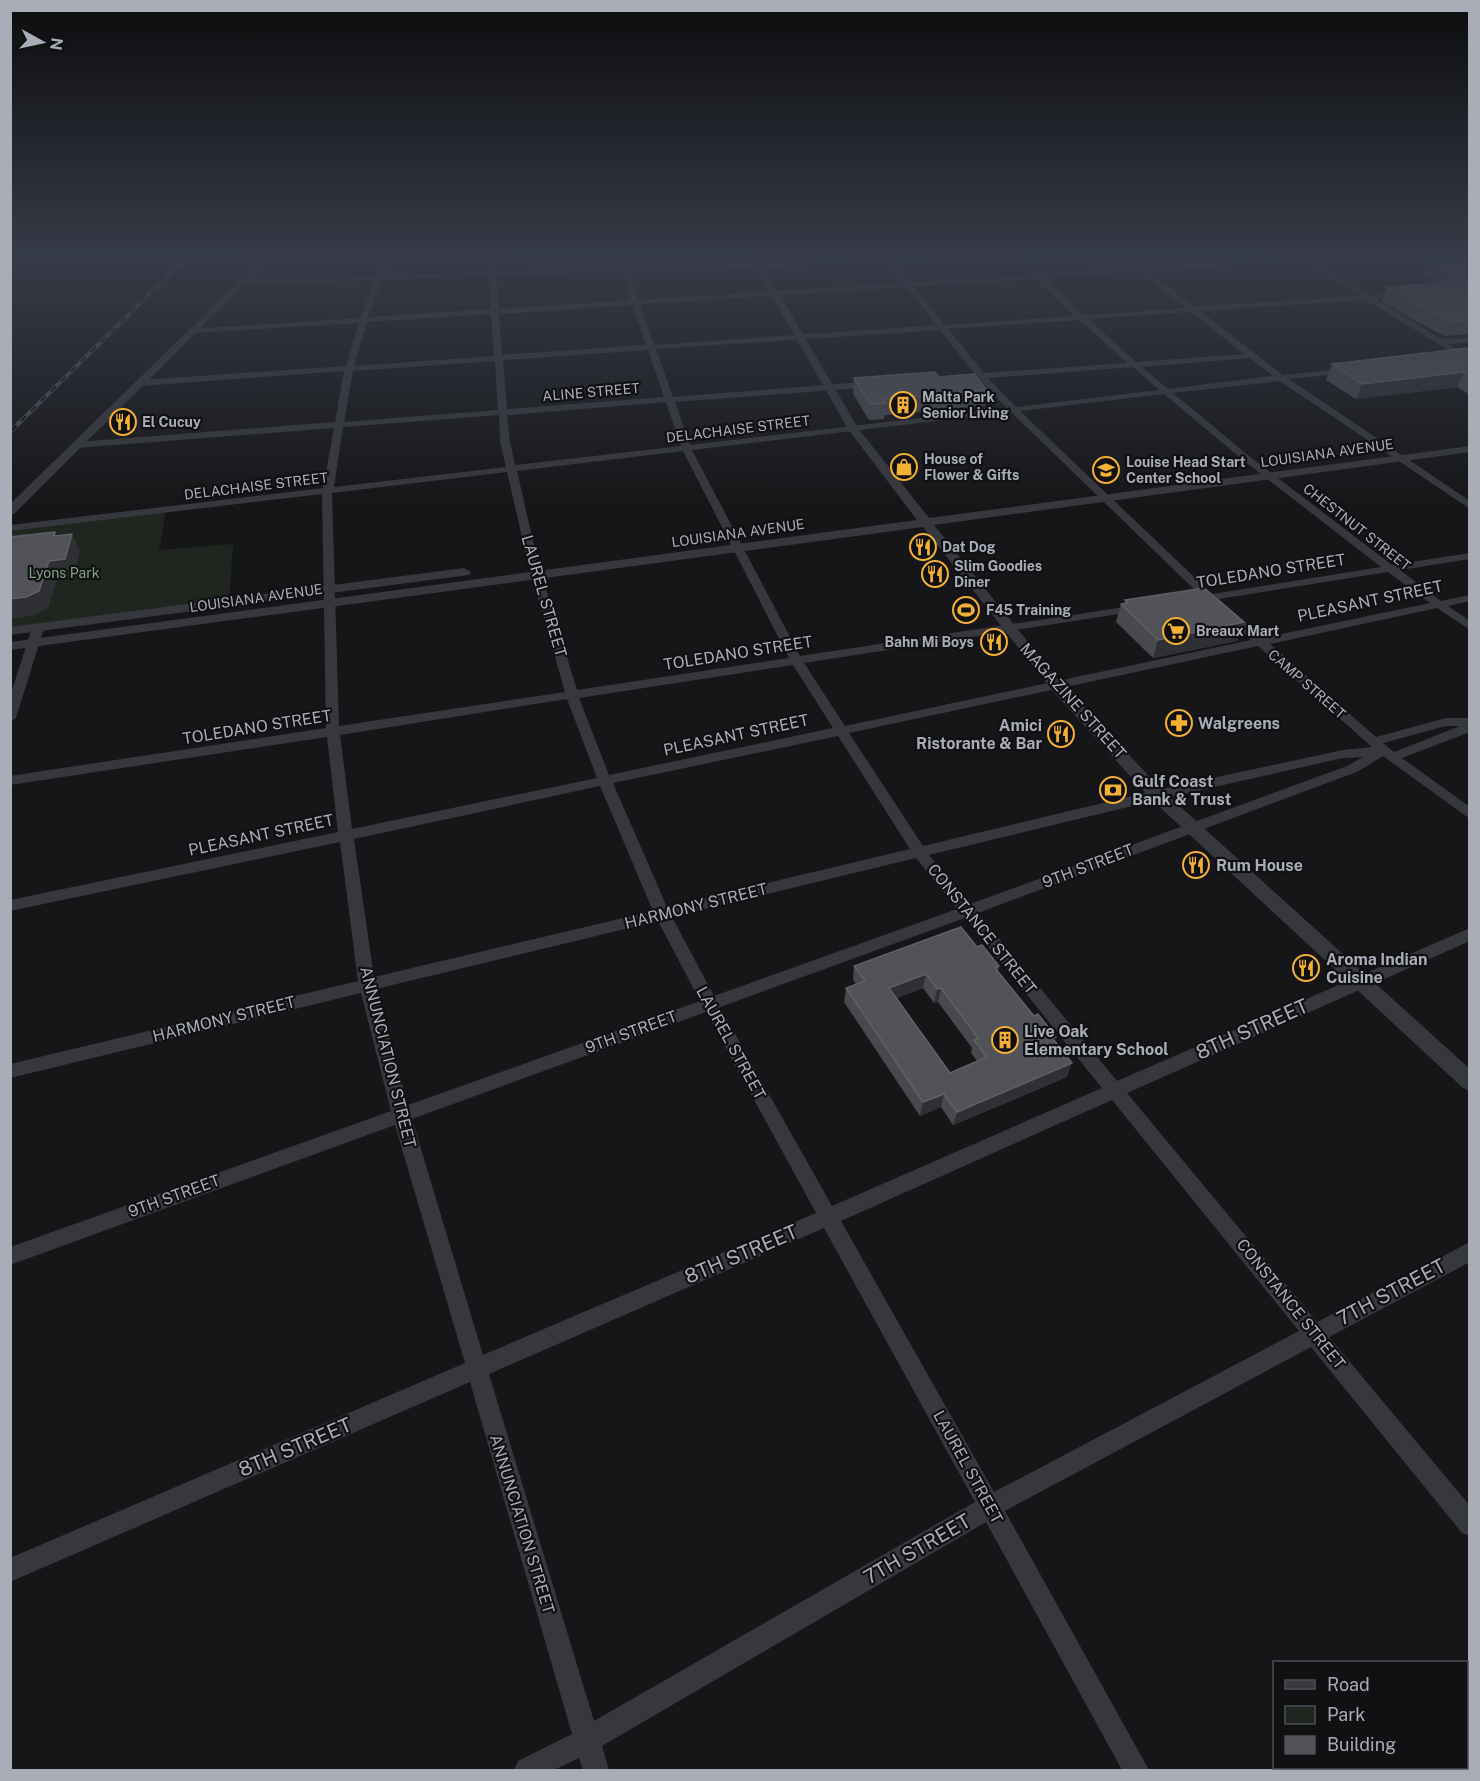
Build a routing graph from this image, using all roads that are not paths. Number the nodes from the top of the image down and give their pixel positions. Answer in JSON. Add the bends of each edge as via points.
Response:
{"nodes":[{"id":1,"x":187,"y":338,"type":"edge"},
{"id":2,"x":358,"y":338,"type":"edge"},
{"id":3,"x":497,"y":338,"type":"edge"},
{"id":4,"x":648,"y":338,"type":"edge"},
{"id":5,"x":785,"y":338,"type":"edge"},
{"id":6,"x":801,"y":338,"type":"edge"},
{"id":7,"x":950,"y":338,"type":"edge"},
{"id":8,"x":1105,"y":338,"type":"edge"},
{"id":9,"x":1228,"y":338,"type":"edge"},
{"id":10,"x":1431,"y":338,"type":"edge"},
{"id":11,"x":1470,"y":340,"type":"edge"},
{"id":12,"x":1437,"y":342,"type":"junction"},
{"id":13,"x":652,"y":348,"type":"junction"},
{"id":14,"x":1250,"y":356,"type":"junction"},
{"id":15,"x":498,"y":358,"type":"junction"},
{"id":16,"x":1450,"y":358,"type":"edge"},
{"id":17,"x":1467,"y":358,"type":"edge"},
{"id":18,"x":1134,"y":365,"type":"junction"},
{"id":19,"x":349,"y":369,"type":"junction"},
{"id":20,"x":1360,"y":369,"type":"edge"},
{"id":21,"x":982,"y":377,"type":"junction"},
{"id":22,"x":1280,"y":378,"type":"junction"},
{"id":23,"x":947,"y":379,"type":"edge"},
{"id":24,"x":140,"y":383,"type":"junction"},
{"id":25,"x":888,"y":383,"type":"edge"},
{"id":26,"x":828,"y":387,"type":"junction"},
{"id":27,"x":1164,"y":392,"type":"junction"},
{"id":28,"x":669,"y":400,"type":"junction"},
{"id":29,"x":1014,"y":410,"type":"junction"},
{"id":30,"x":502,"y":413,"type":"junction"},
{"id":31,"x":340,"y":425,"type":"junction"},
{"id":32,"x":853,"y":429,"type":"junction"},
{"id":33,"x":1470,"y":438,"type":"edge"},
{"id":34,"x":77,"y":445,"type":"junction"},
{"id":35,"x":1470,"y":449,"type":"edge"},
{"id":36,"x":687,"y":450,"type":"junction"},
{"id":37,"x":1385,"y":450,"type":"junction"},
{"id":38,"x":1397,"y":458,"type":"junction"},
{"id":39,"x":1258,"y":466,"type":"junction"},
{"id":40,"x":511,"y":469,"type":"junction"},
{"id":41,"x":1269,"y":476,"type":"junction"},
{"id":42,"x":1095,"y":488,"type":"junction"},
{"id":43,"x":328,"y":491,"type":"junction"},
{"id":44,"x":1105,"y":498,"type":"junction"},
{"id":45,"x":1470,"y":506,"type":"edge"},
{"id":46,"x":10,"y":511,"type":"edge"},
{"id":47,"x":921,"y":517,"type":"junction"},
{"id":48,"x":10,"y":528,"type":"edge"},
{"id":49,"x":735,"y":542,"type":"junction"},
{"id":50,"x":1470,"y":556,"type":"edge"},
{"id":51,"x":535,"y":569,"type":"junction"},
{"id":52,"x":1387,"y":569,"type":"junction"},
{"id":53,"x":329,"y":596,"type":"junction"},
{"id":54,"x":1209,"y":597,"type":"junction"},
{"id":55,"x":1470,"y":598,"type":"edge"},
{"id":56,"x":1185,"y":601,"type":"edge"},
{"id":57,"x":1438,"y":605,"type":"junction"},
{"id":58,"x":1151,"y":606,"type":"edge"},
{"id":59,"x":1470,"y":627,"type":"edge"},
{"id":60,"x":38,"y":628,"type":"junction"},
{"id":61,"x":1009,"y":629,"type":"junction"},
{"id":62,"x":10,"y":631,"type":"edge"},
{"id":63,"x":34,"y":643,"type":"junction"},
{"id":64,"x":1259,"y":643,"type":"junction"},
{"id":65,"x":10,"y":646,"type":"edge"},
{"id":66,"x":796,"y":660,"type":"junction"},
{"id":67,"x":1056,"y":686,"type":"junction"},
{"id":68,"x":572,"y":695,"type":"junction"},
{"id":69,"x":10,"y":718,"type":"edge"},
{"id":70,"x":1470,"y":723,"type":"edge"},
{"id":71,"x":841,"y":731,"type":"junction"},
{"id":72,"x":333,"y":732,"type":"junction"},
{"id":73,"x":1383,"y":750,"type":"junction"},
{"id":74,"x":10,"y":781,"type":"edge"},
{"id":75,"x":605,"y":781,"type":"junction"},
{"id":76,"x":1157,"y":795,"type":"junction"},
{"id":77,"x":1470,"y":814,"type":"edge"},
{"id":78,"x":1192,"y":827,"type":"junction"},
{"id":79,"x":346,"y":836,"type":"junction"},
{"id":80,"x":919,"y":852,"type":"junction"},
{"id":81,"x":10,"y":906,"type":"edge"},
{"id":82,"x":966,"y":912,"type":"junction"},
{"id":83,"x":662,"y":914,"type":"junction"},
{"id":84,"x":1470,"y":934,"type":"edge"},
{"id":85,"x":1361,"y":981,"type":"junction"},
{"id":86,"x":367,"y":985,"type":"junction"},
{"id":87,"x":710,"y":1004,"type":"junction"},
{"id":88,"x":10,"y":1071,"type":"edge"},
{"id":89,"x":1470,"y":1082,"type":"edge"},
{"id":90,"x":1113,"y":1090,"type":"junction"},
{"id":91,"x":401,"y":1114,"type":"junction"},
{"id":92,"x":828,"y":1217,"type":"junction"},
{"id":93,"x":1470,"y":1251,"type":"edge"},
{"id":94,"x":10,"y":1256,"type":"edge"},
{"id":95,"x":1314,"y":1332,"type":"junction"},
{"id":96,"x":476,"y":1368,"type":"junction"},
{"id":97,"x":991,"y":1506,"type":"junction"},
{"id":98,"x":1470,"y":1525,"type":"edge"},
{"id":99,"x":10,"y":1570,"type":"edge"},
{"id":100,"x":587,"y":1740,"type":"junction"},
{"id":101,"x":527,"y":1770,"type":"edge"},
{"id":102,"x":596,"y":1770,"type":"edge"},
{"id":103,"x":1136,"y":1770,"type":"edge"}],
"edges":[{"from":1,"to":24,"type":"street"},
{"from":2,"to":19,"type":"street","name":"ANNUNCIATION STREET"},
{"from":3,"to":15,"type":"street","name":"LAUREL STREET"},
{"from":4,"to":13,"type":"street","name":"CONSTANCE STREET"},
{"from":5,"to":13,"type":"street"},
{"from":6,"to":26,"type":"street","name":"MAGAZINE STREET"},
{"from":7,"to":21,"type":"street","name":"CAMP STREET"},
{"from":8,"to":18,"type":"street","name":"CHESTNUT STREET"},
{"from":9,"to":14,"type":"street"},
{"from":10,"to":12,"type":"street"},
{"from":11,"to":12,"type":"street"},
{"from":12,"to":17,"type":"street"},
{"from":13,"to":15,"type":"street"},
{"from":13,"to":28,"type":"street","name":"CONSTANCE STREET"},
{"from":14,"to":18,"type":"street"},
{"from":14,"to":22,"type":"street"},
{"from":15,"to":19,"type":"street"},
{"from":15,"to":30,"type":"street","name":"LAUREL STREET"},
{"from":16,"to":17,"type":"street"},
{"from":18,"to":21,"type":"street"},
{"from":18,"to":27,"type":"street","name":"CHESTNUT STREET"},
{"from":19,"to":24,"type":"street"},
{"from":19,"to":31,"type":"street","name":"ANNUNCIATION STREET"},
{"from":20,"to":22,"type":"street","name":"DELACHAISE STREET"},
{"from":21,"to":23,"type":"street"},
{"from":21,"to":29,"type":"street","name":"CAMP STREET"},
{"from":22,"to":27,"type":"street","name":"DELACHAISE STREET"},
{"from":22,"to":37,"type":"street"},
{"from":24,"to":34,"type":"street"},
{"from":25,"to":26,"type":"street","name":"ALINE STREET"},
{"from":26,"to":28,"type":"street","name":"ALINE STREET"},
{"from":26,"to":32,"type":"street","name":"MAGAZINE STREET"},
{"from":27,"to":29,"type":"street","name":"DELACHAISE STREET"},
{"from":27,"to":39,"type":"street","name":"CHESTNUT STREET"},
{"from":28,"to":30,"type":"street","name":"ALINE STREET"},
{"from":28,"to":36,"type":"street","name":"CONSTANCE STREET"},
{"from":29,"to":32,"type":"street","name":"DELACHAISE STREET"},
{"from":29,"to":42,"type":"street","name":"CAMP STREET"},
{"from":30,"to":31,"type":"street","name":"ALINE STREET"},
{"from":30,"to":40,"type":"street","name":"LAUREL STREET"},
{"from":31,"to":34,"type":"street","name":"ALINE STREET"},
{"from":31,"to":43,"type":"street","name":"ANNUNCIATION STREET"},
{"from":32,"to":36,"type":"street","name":"DELACHAISE STREET"},
{"from":32,"to":47,"type":"street","name":"MAGAZINE STREET"},
{"from":33,"to":37,"type":"street","name":"LOUISIANA AVENUE"},
{"from":34,"to":46,"type":"street"},
{"from":35,"to":38,"type":"street","name":"LOUISIANA AVENUE"},
{"from":36,"to":40,"type":"street","name":"DELACHAISE STREET"},
{"from":36,"to":49,"type":"street","name":"CONSTANCE STREET"},
{"from":37,"to":38,"type":"street"},
{"from":37,"to":39,"type":"street","name":"LOUISIANA AVENUE"},
{"from":38,"to":41,"type":"street","name":"LOUISIANA AVENUE"},
{"from":38,"to":45,"type":"street"},
{"from":39,"to":41,"type":"street","name":"CHESTNUT STREET"},
{"from":39,"to":42,"type":"street","name":"LOUISIANA AVENUE"},
{"from":40,"to":43,"type":"street","name":"DELACHAISE STREET"},
{"from":40,"to":51,"type":"street","name":"LAUREL STREET"},
{"from":41,"to":44,"type":"street","name":"LOUISIANA AVENUE"},
{"from":41,"to":52,"type":"street","name":"CHESTNUT STREET"},
{"from":42,"to":44,"type":"street","name":"CAMP STREET"},
{"from":42,"to":47,"type":"street","name":"LOUISIANA AVENUE"},
{"from":43,"to":48,"type":"street","name":"DELACHAISE STREET"},
{"from":43,"to":53,"type":"street","name":"ANNUNCIATION STREET"},
{"from":44,"to":47,"type":"street","name":"LOUISIANA AVENUE"},
{"from":44,"to":54,"type":"street","name":"CAMP STREET"},
{"from":47,"to":49,"type":"street","name":"LOUISIANA AVENUE"},
{"from":47,"to":61,"type":"street","name":"MAGAZINE STREET"},
{"from":49,"to":51,"type":"street","name":"LOUISIANA AVENUE"},
{"from":49,"to":66,"type":"street","name":"CONSTANCE STREET"},
{"from":50,"to":52,"type":"street","name":"TOLEDANO STREET"},
{"from":51,"to":53,"type":"street","name":"LOUISIANA AVENUE"},
{"from":51,"to":68,"type":"street","name":"LAUREL STREET"},
{"from":52,"to":54,"type":"street","name":"TOLEDANO STREET"},
{"from":52,"to":57,"type":"street","name":"CHESTNUT STREET"},
{"from":53,"to":60,"type":"street","name":"LOUISIANA AVENUE"},
{"from":53,"to":63,"type":"street","name":"LOUISIANA AVENUE"},
{"from":53,"to":72,"type":"street","name":"ANNUNCIATION STREET"},
{"from":54,"to":56,"type":"street","name":"TOLEDANO STREET"},
{"from":54,"to":64,"type":"street","name":"CAMP STREET"},
{"from":55,"to":57,"type":"street","name":"PLEASANT STREET"},
{"from":57,"to":59,"type":"street","name":"CHESTNUT STREET"},
{"from":57,"to":64,"type":"street","name":"PLEASANT STREET"},
{"from":58,"to":61,"type":"street","name":"TOLEDANO STREET"},
{"from":60,"to":62,"type":"street","name":"LOUISIANA AVENUE"},
{"from":60,"to":63,"type":"street"},
{"from":61,"to":66,"type":"street","name":"TOLEDANO STREET"},
{"from":61,"to":67,"type":"street","name":"MAGAZINE STREET"},
{"from":63,"to":65,"type":"street","name":"LOUISIANA AVENUE"},
{"from":63,"to":69,"type":"street"},
{"from":64,"to":67,"type":"street","name":"PLEASANT STREET"},
{"from":64,"to":73,"type":"street","name":"CAMP STREET"},
{"from":66,"to":68,"type":"street","name":"TOLEDANO STREET"},
{"from":66,"to":71,"type":"street","name":"CONSTANCE STREET"},
{"from":67,"to":71,"type":"street","name":"PLEASANT STREET"},
{"from":67,"to":76,"type":"street","name":"MAGAZINE STREET"},
{"from":68,"to":72,"type":"street","name":"TOLEDANO STREET"},
{"from":68,"to":75,"type":"street","name":"LAUREL STREET"},
{"from":70,"to":73,"type":"street","name":"HARMONY STREET","via":[[1461,731]]},
{"from":70,"to":73,"type":"street","via":[[1446,722]]},
{"from":71,"to":75,"type":"street","name":"PLEASANT STREET"},
{"from":71,"to":80,"type":"street","name":"CONSTANCE STREET"},
{"from":72,"to":74,"type":"street","name":"TOLEDANO STREET"},
{"from":72,"to":79,"type":"street","name":"ANNUNCIATION STREET"},
{"from":73,"to":76,"type":"street","name":"HARMONY STREET","via":[[1343,754]]},
{"from":73,"to":77,"type":"street","name":"CAMP STREET"},
{"from":73,"to":78,"type":"street","name":"9TH STREET","via":[[1352,769]]},
{"from":75,"to":79,"type":"street","name":"PLEASANT STREET"},
{"from":75,"to":83,"type":"street","name":"LAUREL STREET"},
{"from":76,"to":78,"type":"street","name":"MAGAZINE STREET"},
{"from":76,"to":80,"type":"street","name":"HARMONY STREET"},
{"from":78,"to":82,"type":"street","name":"9TH STREET"},
{"from":78,"to":85,"type":"street","name":"MAGAZINE STREET"},
{"from":79,"to":81,"type":"street","name":"PLEASANT STREET"},
{"from":79,"to":86,"type":"street","name":"ANNUNCIATION STREET"},
{"from":80,"to":82,"type":"street","name":"CONSTANCE STREET"},
{"from":80,"to":83,"type":"street","name":"HARMONY STREET"},
{"from":82,"to":87,"type":"street","name":"9TH STREET"},
{"from":82,"to":90,"type":"street","name":"CONSTANCE STREET"},
{"from":83,"to":86,"type":"street","name":"HARMONY STREET"},
{"from":83,"to":87,"type":"street","name":"LAUREL STREET"},
{"from":84,"to":85,"type":"street","name":"8TH STREET"},
{"from":85,"to":89,"type":"street","name":"MAGAZINE STREET"},
{"from":85,"to":90,"type":"street","name":"8TH STREET"},
{"from":86,"to":88,"type":"street","name":"HARMONY STREET"},
{"from":86,"to":91,"type":"street","name":"ANNUNCIATION STREET"},
{"from":87,"to":91,"type":"street","name":"9TH STREET"},
{"from":87,"to":92,"type":"street","name":"LAUREL STREET"},
{"from":90,"to":92,"type":"street","name":"8TH STREET"},
{"from":90,"to":95,"type":"street","name":"CONSTANCE STREET"},
{"from":91,"to":94,"type":"street","name":"9TH STREET"},
{"from":91,"to":96,"type":"street","name":"ANNUNCIATION STREET"},
{"from":92,"to":96,"type":"street","name":"8TH STREET"},
{"from":92,"to":97,"type":"street","name":"LAUREL STREET"},
{"from":93,"to":95,"type":"street","name":"7TH STREET"},
{"from":95,"to":97,"type":"street","name":"7TH STREET"},
{"from":95,"to":98,"type":"street","name":"CONSTANCE STREET"},
{"from":96,"to":99,"type":"street","name":"8TH STREET"},
{"from":96,"to":100,"type":"street","name":"ANNUNCIATION STREET"},
{"from":97,"to":100,"type":"street","name":"7TH STREET"},
{"from":97,"to":103,"type":"street","name":"LAUREL STREET"},
{"from":100,"to":101,"type":"street","name":"7TH STREET"},
{"from":100,"to":102,"type":"street","name":"ANNUNCIATION STREET"}]}
